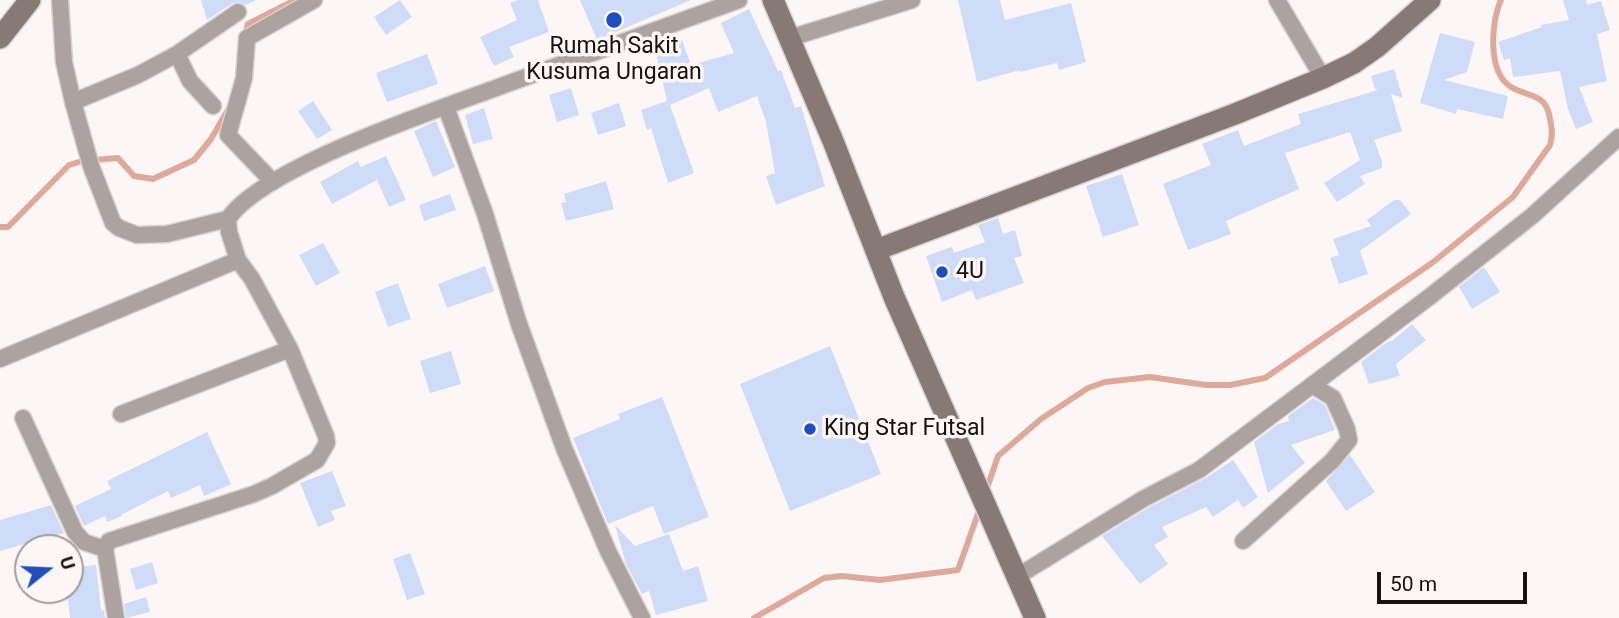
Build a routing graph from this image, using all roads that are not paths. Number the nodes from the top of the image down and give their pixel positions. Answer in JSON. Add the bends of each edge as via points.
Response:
{"nodes":[{"id":1,"x":30,"y":0,"type":"edge"},
{"id":2,"x":60,"y":0,"type":"edge"},
{"id":3,"x":314,"y":0,"type":"edge"},
{"id":4,"x":739,"y":0,"type":"edge"},
{"id":5,"x":773,"y":0,"type":"edge"},
{"id":6,"x":912,"y":0,"type":"edge"},
{"id":7,"x":1277,"y":0,"type":"edge"},
{"id":8,"x":1430,"y":0,"type":"edge"},
{"id":9,"x":238,"y":12,"type":"dead end"},
{"id":10,"x":0,"y":38,"type":"edge"},
{"id":11,"x":790,"y":38,"type":"junction"},
{"id":12,"x":177,"y":54,"type":"junction"},
{"id":13,"x":1323,"y":78,"type":"junction"},
{"id":14,"x":73,"y":102,"type":"junction"},
{"id":15,"x":213,"y":106,"type":"dead end"},
{"id":16,"x":446,"y":107,"type":"junction"},
{"id":17,"x":1619,"y":137,"type":"edge"},
{"id":18,"x":273,"y":182,"type":"junction"},
{"id":19,"x":228,"y":219,"type":"junction"},
{"id":20,"x":876,"y":250,"type":"junction"},
{"id":21,"x":238,"y":260,"type":"junction"},
{"id":22,"x":290,"y":349,"type":"junction"},
{"id":23,"x":0,"y":359,"type":"edge"},
{"id":24,"x":1312,"y":385,"type":"junction"},
{"id":25,"x":121,"y":414,"type":"dead end"},
{"id":26,"x":23,"y":418,"type":"dead end"},
{"id":27,"x":1243,"y":541,"type":"dead end"},
{"id":28,"x":105,"y":549,"type":"junction"},
{"id":29,"x":1018,"y":576,"type":"junction"},
{"id":30,"x":116,"y":618,"type":"edge"},
{"id":31,"x":642,"y":618,"type":"edge"},
{"id":32,"x":1034,"y":618,"type":"edge"}],
"edges":[{"from":1,"to":10,"type":"main road"},
{"from":2,"to":14,"type":"street","via":[[64,62]]},
{"from":3,"to":18,"type":"street","via":[[247,38],[244,78],[228,135]]},
{"from":4,"to":16,"type":"street"},
{"from":5,"to":11,"type":"main road"},
{"from":6,"to":11,"type":"street"},
{"from":7,"to":13,"type":"street"},
{"from":8,"to":13,"type":"main road","via":[[1377,47]]},
{"from":9,"to":12,"type":"street"},
{"from":11,"to":20,"type":"main road"},
{"from":12,"to":14,"type":"street"},
{"from":12,"to":15,"type":"street","via":[[190,81]]},
{"from":13,"to":20,"type":"main road"},
{"from":14,"to":19,"type":"street","via":[[108,216],[118,228],[130,234],[167,234]]},
{"from":16,"to":18,"type":"street","via":[[351,144]]},
{"from":16,"to":31,"type":"street","via":[[564,448]]},
{"from":17,"to":24,"type":"street","via":[[1532,216]]},
{"from":18,"to":19,"type":"street","via":[[235,208]]},
{"from":19,"to":21,"type":"street"},
{"from":20,"to":29,"type":"main road"},
{"from":21,"to":22,"type":"street"},
{"from":21,"to":23,"type":"street"},
{"from":22,"to":25,"type":"street"},
{"from":22,"to":28,"type":"street","via":[[326,436],[317,460],[254,494],[114,538]]},
{"from":24,"to":27,"type":"street","via":[[1333,398],[1349,440]]},
{"from":24,"to":29,"type":"street","via":[[1199,470]]},
{"from":26,"to":28,"type":"street","via":[[75,532],[83,541]]},
{"from":28,"to":30,"type":"street"},
{"from":29,"to":32,"type":"main road"}]}
